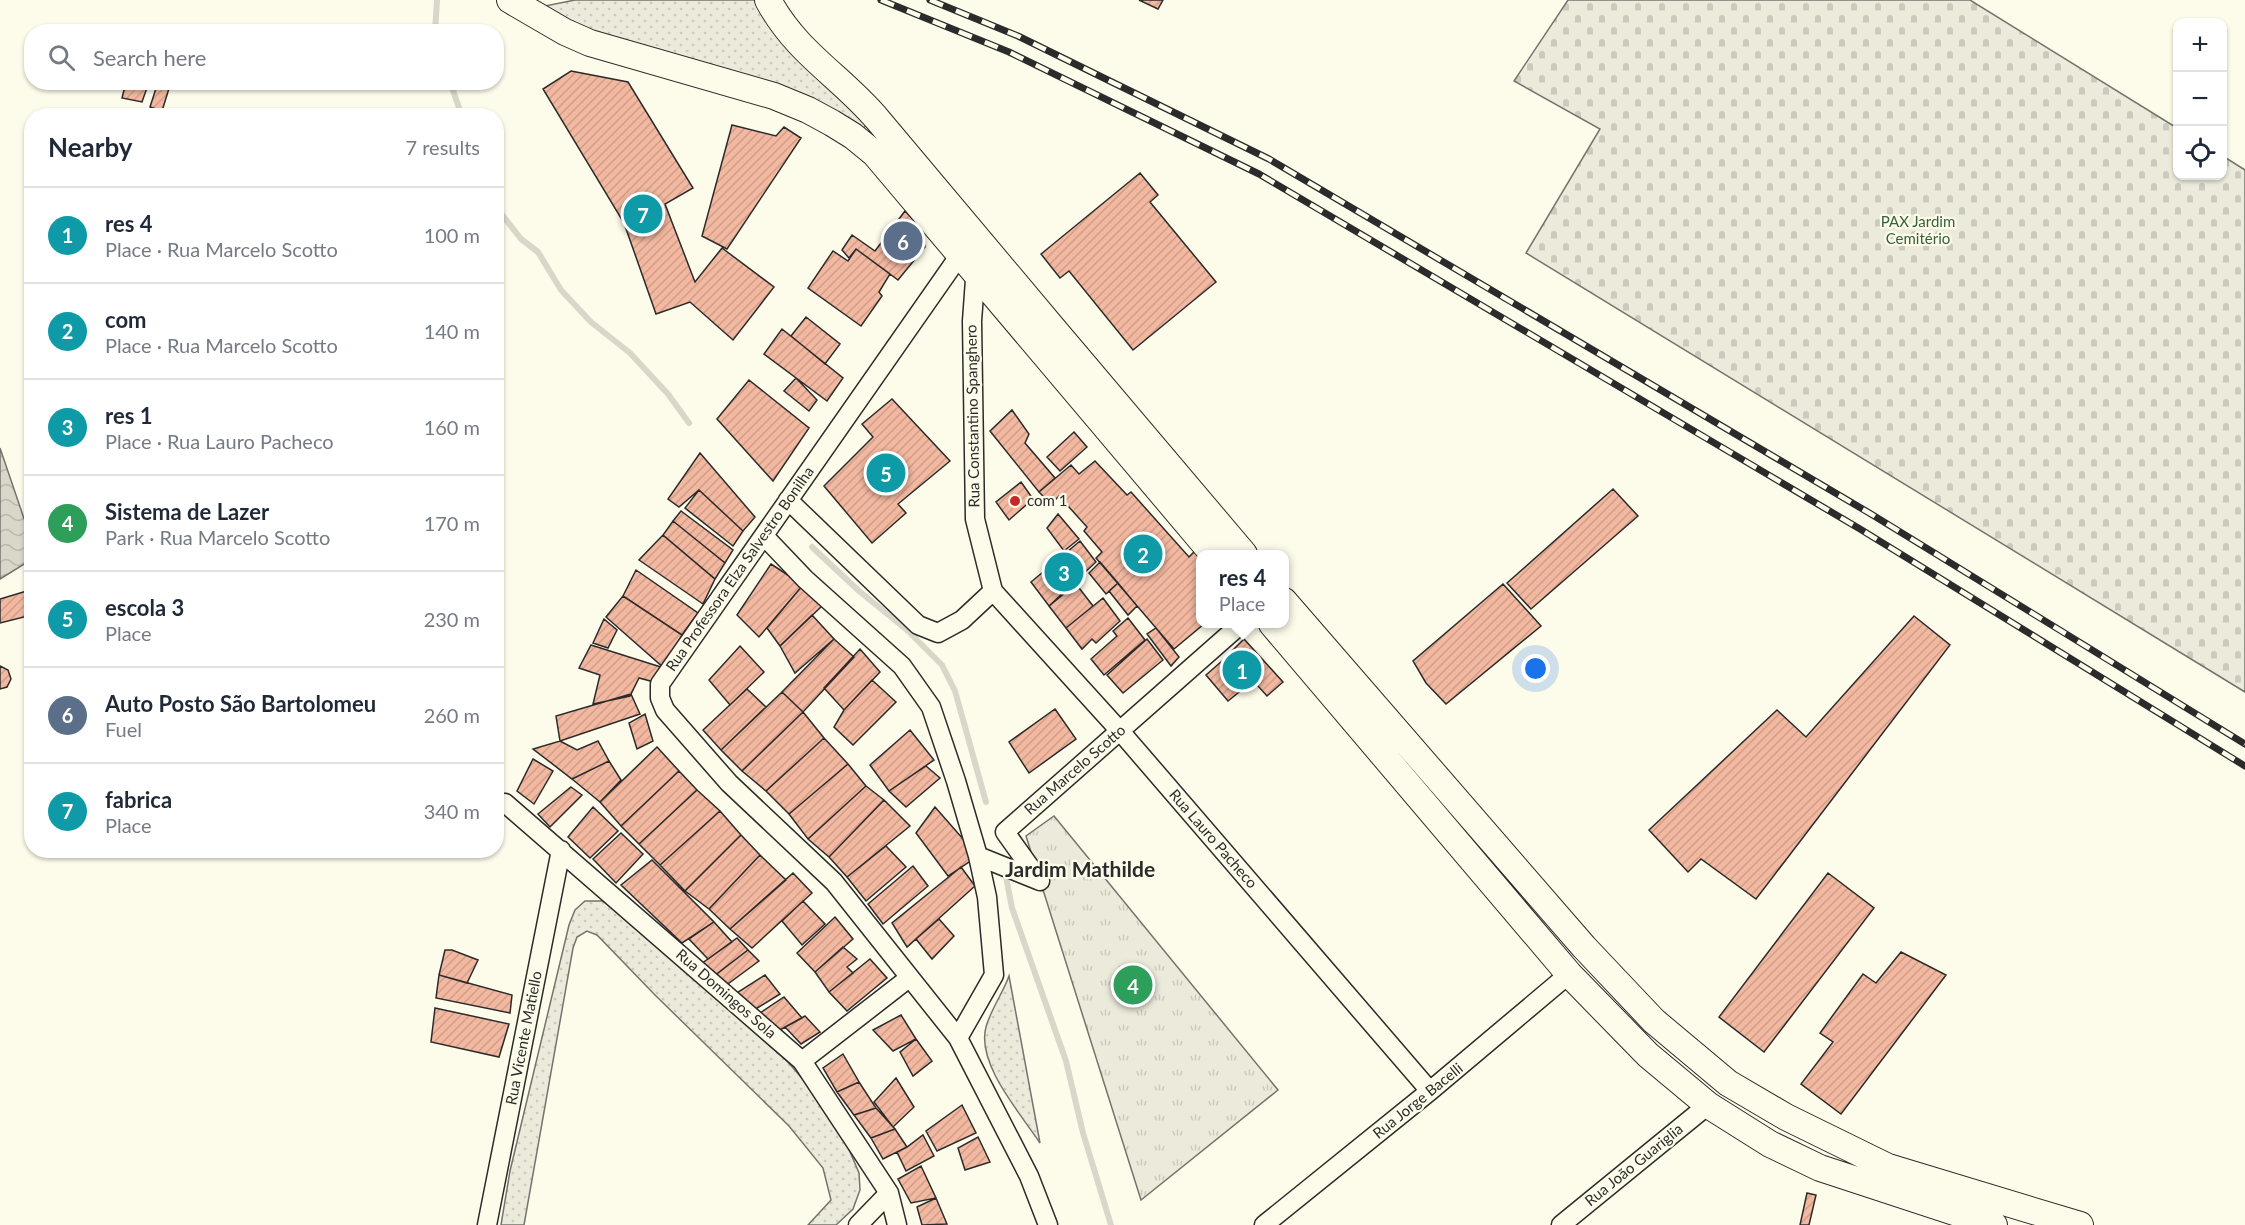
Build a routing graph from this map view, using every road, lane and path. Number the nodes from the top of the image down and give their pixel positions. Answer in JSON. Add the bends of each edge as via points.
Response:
{"nodes":[{"id":1,"x":510,"y":0,"type":"edge"},
{"id":2,"x":768,"y":0,"type":"edge"},
{"id":3,"x":971,"y":255,"type":"junction"},
{"id":4,"x":788,"y":500,"type":"junction"},
{"id":5,"x":764,"y":536,"type":"junction"},
{"id":6,"x":1209,"y":550,"type":"edge"},
{"id":7,"x":1239,"y":550,"type":"edge"},
{"id":8,"x":993,"y":591,"type":"junction"},
{"id":9,"x":1289,"y":607,"type":"edge"},
{"id":10,"x":1236,"y":628,"type":"edge"},
{"id":11,"x":1275,"y":628,"type":"edge"},
{"id":12,"x":1120,"y":730,"type":"junction"},
{"id":13,"x":505,"y":803,"type":"dead end"},
{"id":14,"x":561,"y":850,"type":"junction"},
{"id":15,"x":978,"y":856,"type":"junction"},
{"id":16,"x":1569,"y":974,"type":"junction"},
{"id":17,"x":909,"y":978,"type":"junction"},
{"id":18,"x":958,"y":1038,"type":"junction"},
{"id":19,"x":802,"y":1061,"type":"junction"},
{"id":20,"x":1430,"y":1091,"type":"junction"},
{"id":21,"x":1762,"y":1104,"type":"junction"},
{"id":22,"x":1708,"y":1106,"type":"junction"},
{"id":23,"x":889,"y":1193,"type":"junction"},
{"id":24,"x":2004,"y":1213,"type":"edge"},
{"id":25,"x":487,"y":1225,"type":"edge"},
{"id":26,"x":858,"y":1225,"type":"edge"},
{"id":27,"x":897,"y":1225,"type":"edge"},
{"id":28,"x":1048,"y":1225,"type":"edge"},
{"id":29,"x":1264,"y":1225,"type":"edge"},
{"id":30,"x":1561,"y":1225,"type":"edge"},
{"id":31,"x":1994,"y":1225,"type":"edge"},
{"id":32,"x":2080,"y":1225,"type":"edge"}],
"edges":[{"from":1,"to":3,"type":"main road","via":[[590,43],[774,96],[816,114],[853,135],[875,154]]},
{"from":2,"to":3,"type":"main road","via":[[796,43],[876,118]]},
{"from":3,"to":4,"type":"street","name":"Rua Professora Elza Salvestro Bonilha"},
{"from":3,"to":6,"type":"main road"},
{"from":3,"to":7,"type":"main road"},
{"from":3,"to":8,"type":"street","name":"Rua Constantino Spanghero","via":[[975,519]]},
{"from":4,"to":5,"type":"street","name":"Rua Professora Elza Salvestro Bonilha"},
{"from":4,"to":8,"type":"street","via":[[918,625],[938,633],[962,620]]},
{"from":5,"to":15,"type":"street","via":[[805,579],[902,666],[931,707]]},
{"from":5,"to":17,"type":"street","name":"Rua Professora Elza Salvestro Bonilha","via":[[660,684],[660,698],[665,710],[729,783],[834,882]]},
{"from":8,"to":12,"type":"street","name":"Rua Lauro Pacheco"},
{"from":9,"to":21,"type":"main road","via":[[1576,939],[1646,1013],[1728,1083]]},
{"from":10,"to":12,"type":"street","name":"Rua Marcelo Scotto"},
{"from":11,"to":16,"type":"main road"},
{"from":12,"to":15,"type":"street","name":"Rua Marcelo Scotto","via":[[1005,832],[1040,881]]},
{"from":12,"to":20,"type":"street","name":"Rua Lauro Pacheco"},
{"from":13,"to":14,"type":"street","name":"Rua Domingos Sola"},
{"from":14,"to":19,"type":"street","name":"Rua Domingos Sola"},
{"from":14,"to":25,"type":"street","name":"Rua Vicente Matiello"},
{"from":15,"to":18,"type":"street","via":[[987,897],[993,975]]},
{"from":16,"to":20,"type":"street","name":"Rua Jorge Bacelli"},
{"from":16,"to":22,"type":"main road","via":[[1648,1055]]},
{"from":17,"to":18,"type":"street","name":"Rua Professora Elza Salvestro Bonilha"},
{"from":17,"to":19,"type":"street"},
{"from":18,"to":28,"type":"street","name":"Rua Professora Elza Salvestro Bonilha","via":[[1029,1176]]},
{"from":19,"to":23,"type":"street","name":"Rua Domingos Sola"},
{"from":20,"to":29,"type":"street","name":"Rua Jorge Bacelli"},
{"from":21,"to":22,"type":"main road","via":[[1733,1100]]},
{"from":21,"to":24,"type":"main road","via":[[1888,1167]]},
{"from":22,"to":30,"type":"street","name":"Rua João Guariglia"},
{"from":22,"to":31,"type":"main road","via":[[1770,1144],[1821,1168]]},
{"from":23,"to":26,"type":"street"},
{"from":23,"to":27,"type":"street","name":"Rua Domingos Sola"},
{"from":24,"to":32,"type":"main road"}]}
